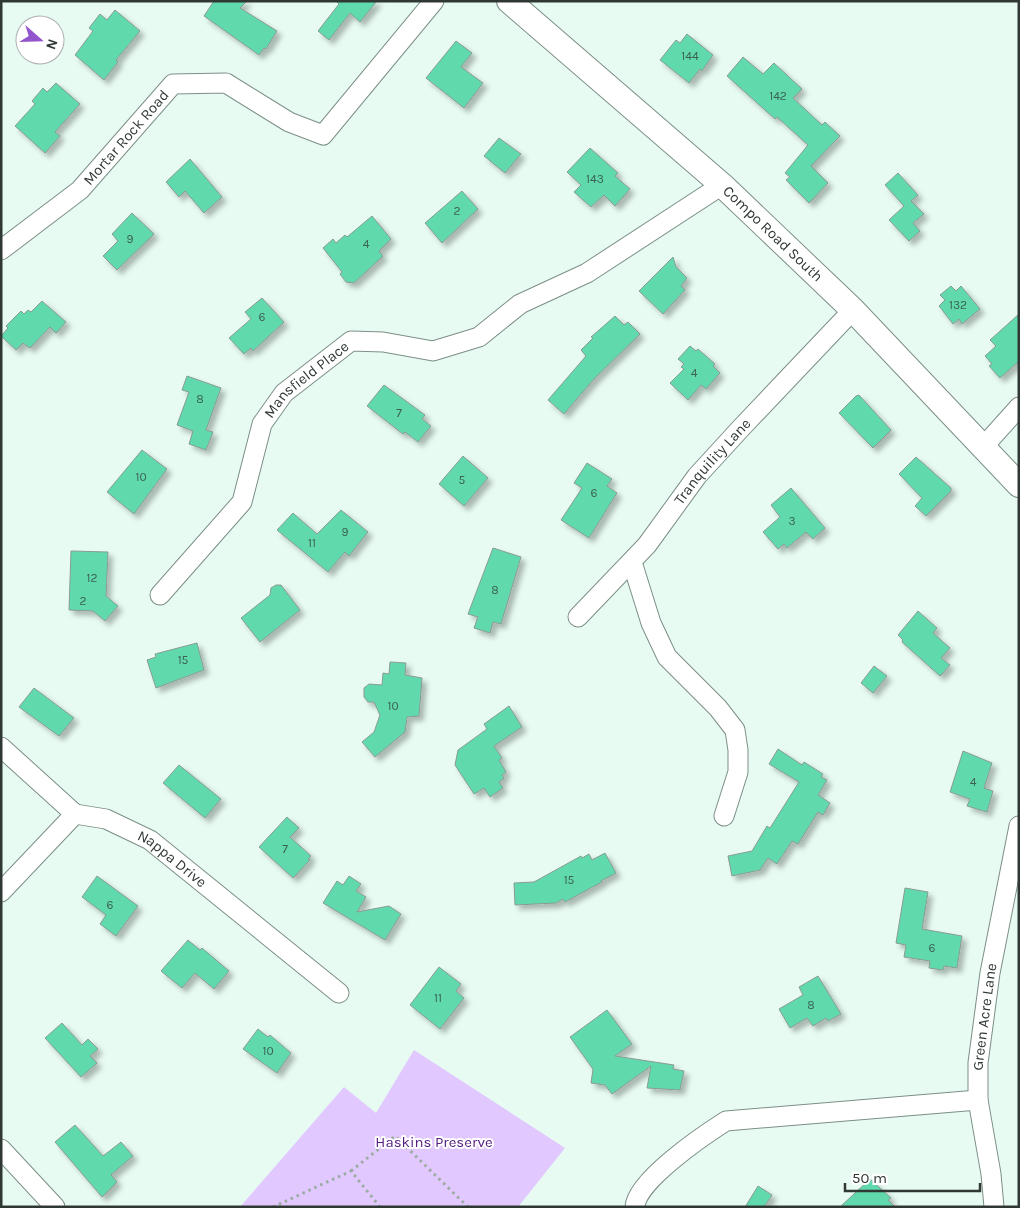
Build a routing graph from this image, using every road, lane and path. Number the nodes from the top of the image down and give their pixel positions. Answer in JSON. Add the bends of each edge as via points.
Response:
{"nodes":[{"id":1,"x":434,"y":1,"type":"edge"},
{"id":2,"x":509,"y":1,"type":"edge"},
{"id":3,"x":722,"y":185,"type":"junction"},
{"id":4,"x":1,"y":250,"type":"edge"},
{"id":5,"x":853,"y":310,"type":"junction"},
{"id":6,"x":1019,"y":407,"type":"edge"},
{"id":7,"x":984,"y":446,"type":"junction"},
{"id":8,"x":1019,"y":485,"type":"edge"},
{"id":9,"x":632,"y":562,"type":"junction"},
{"id":10,"x":160,"y":595,"type":"dead end"},
{"id":11,"x":578,"y":617,"type":"dead end"},
{"id":12,"x":1,"y":747,"type":"edge"},
{"id":13,"x":75,"y":814,"type":"junction"},
{"id":14,"x":724,"y":816,"type":"dead end"},
{"id":15,"x":1019,"y":826,"type":"edge"},
{"id":16,"x":1,"y":892,"type":"edge"},
{"id":17,"x":339,"y":993,"type":"dead end"},
{"id":18,"x":978,"y":1100,"type":"junction"},
{"id":19,"x":1,"y":1150,"type":"edge"},
{"id":20,"x":350,"y":1171,"type":"junction"},
{"id":21,"x":55,"y":1207,"type":"edge"},
{"id":22,"x":273,"y":1207,"type":"edge"},
{"id":23,"x":380,"y":1207,"type":"edge"},
{"id":24,"x":468,"y":1207,"type":"edge"},
{"id":25,"x":634,"y":1207,"type":"edge"},
{"id":26,"x":994,"y":1207,"type":"edge"}],
"edges":[{"from":1,"to":4,"type":"street","name":"Mortar Rock Road","via":[[323,135],[289,122],[226,83],[173,84],[80,190]]},
{"from":2,"to":3,"type":"main road","name":"Compo Road South"},
{"from":3,"to":5,"type":"main road","name":"Compo Road South"},
{"from":3,"to":10,"type":"street","name":"Mansfield Place","via":[[587,273],[520,304],[479,337],[433,351],[383,342],[351,341],[284,393],[262,424],[242,502]]},
{"from":5,"to":7,"type":"main road","name":"Compo Road South"},
{"from":5,"to":9,"type":"street","name":"Tranquility Lane","via":[[704,469]]},
{"from":6,"to":7,"type":"street"},
{"from":7,"to":8,"type":"main road","name":"Compo Road South"},
{"from":9,"to":11,"type":"street","name":"Tranquility Lane"},
{"from":9,"to":14,"type":"street","via":[[651,623],[667,657],[718,708],[735,730],[738,772]]},
{"from":12,"to":13,"type":"street"},
{"from":13,"to":16,"type":"street"},
{"from":13,"to":17,"type":"street","name":"Nappa Drive","via":[[106,819],[150,840]]},
{"from":15,"to":18,"type":"street","name":"Green Acre Lane","via":[[990,973],[978,1063]]},
{"from":18,"to":25,"type":"street","via":[[726,1122],[702,1136],[643,1186]]},
{"from":18,"to":26,"type":"street","name":"Green Acre Lane"},
{"from":19,"to":21,"type":"street"},
{"from":20,"to":22,"type":"path"},
{"from":20,"to":23,"type":"path"},
{"from":20,"to":24,"type":"path","via":[[395,1136]]}]}
